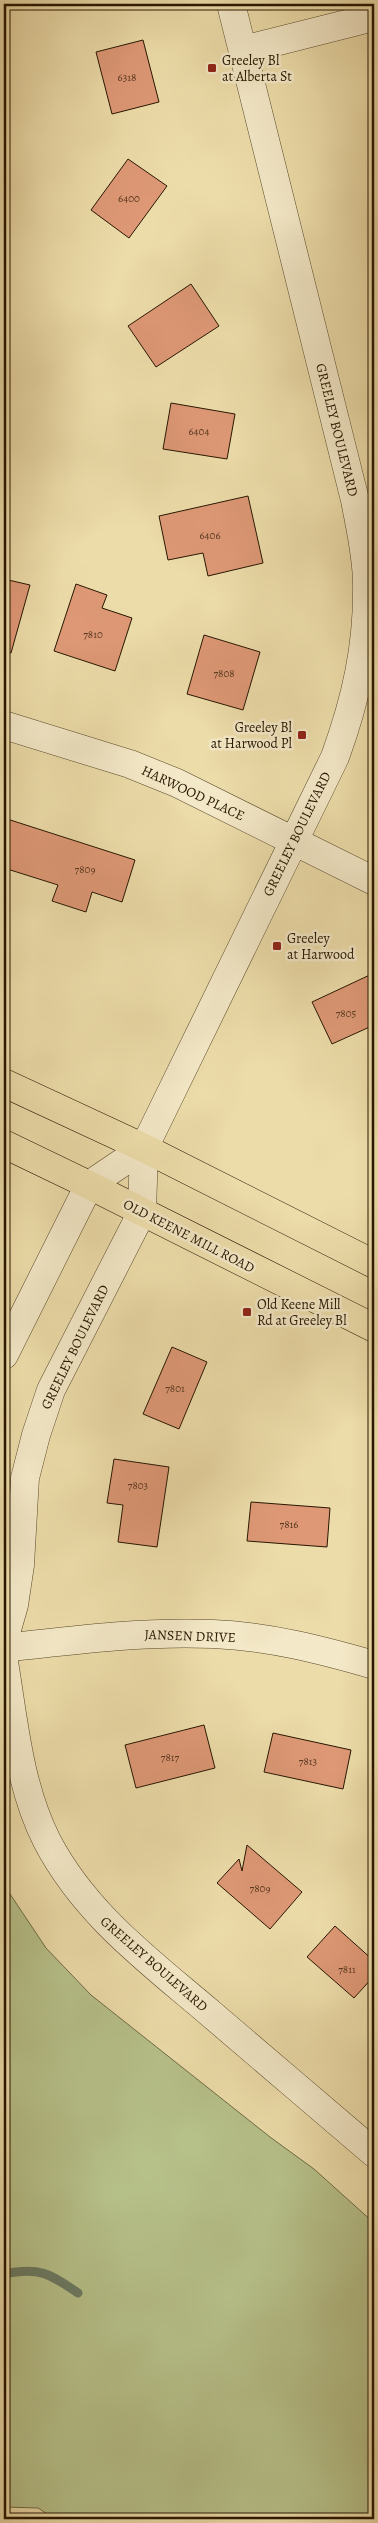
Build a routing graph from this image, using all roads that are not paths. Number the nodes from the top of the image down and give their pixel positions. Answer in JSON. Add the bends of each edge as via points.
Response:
{"nodes":[{"id":1,"x":231,"y":4,"type":"edge"},
{"id":2,"x":374,"y":17,"type":"edge"},
{"id":3,"x":242,"y":50,"type":"junction"},
{"id":4,"x":4,"y":725,"type":"edge"},
{"id":5,"x":294,"y":841,"type":"junction"},
{"id":6,"x":374,"y":881,"type":"edge"},
{"id":7,"x":4,"y":1083,"type":"edge"},
{"id":8,"x":4,"y":1144,"type":"edge"},
{"id":9,"x":144,"y":1148,"type":"junction"},
{"id":10,"x":89,"y":1185,"type":"junction"},
{"id":11,"x":142,"y":1212,"type":"junction"},
{"id":12,"x":374,"y":1264,"type":"edge"},
{"id":13,"x":374,"y":1328,"type":"edge"},
{"id":14,"x":4,"y":1355,"type":"edge"},
{"id":15,"x":4,"y":1640,"type":"edge"},
{"id":16,"x":4,"y":1648,"type":"edge"},
{"id":17,"x":4,"y":1662,"type":"edge"},
{"id":18,"x":374,"y":1665,"type":"edge"},
{"id":19,"x":374,"y":2153,"type":"edge"}],
"edges":[{"from":1,"to":3,"type":"street","name":"GREELEY BOULEVARD"},
{"from":2,"to":3,"type":"street"},
{"from":3,"to":5,"type":"street","name":"GREELEY BOULEVARD","via":[[355,500],[367,583],[365,641],[352,709],[334,757]]},
{"from":4,"to":5,"type":"street","name":"HARWOOD PLACE","via":[[130,764],[177,783]]},
{"from":5,"to":6,"type":"street","name":"HARWOOD PLACE"},
{"from":5,"to":9,"type":"street","name":"GREELEY BOULEVARD"},
{"from":7,"to":9,"type":"main road"},
{"from":8,"to":10,"type":"main road","name":"OLD KEENE MILL ROAD"},
{"from":9,"to":10,"type":"street"},
{"from":9,"to":11,"type":"street","name":"GREELEY BOULEVARD"},
{"from":9,"to":12,"type":"main road"},
{"from":10,"to":11,"type":"main road","name":"OLD KEENE MILL ROAD"},
{"from":10,"to":14,"type":"street"},
{"from":11,"to":13,"type":"main road","name":"OLD KEENE MILL ROAD"},
{"from":11,"to":15,"type":"street","name":"GREELEY BOULEVARD","via":[[51,1390],[36,1435],[25,1478],[20,1565],[14,1605]]},
{"from":16,"to":18,"type":"street","name":"JANSEN DRIVE","via":[[124,1634],[214,1634],[293,1644]]},
{"from":17,"to":19,"type":"street","name":"GREELEY BOULEVARD","via":[[26,1787],[47,1840],[82,1896],[126,1942]]}]}
